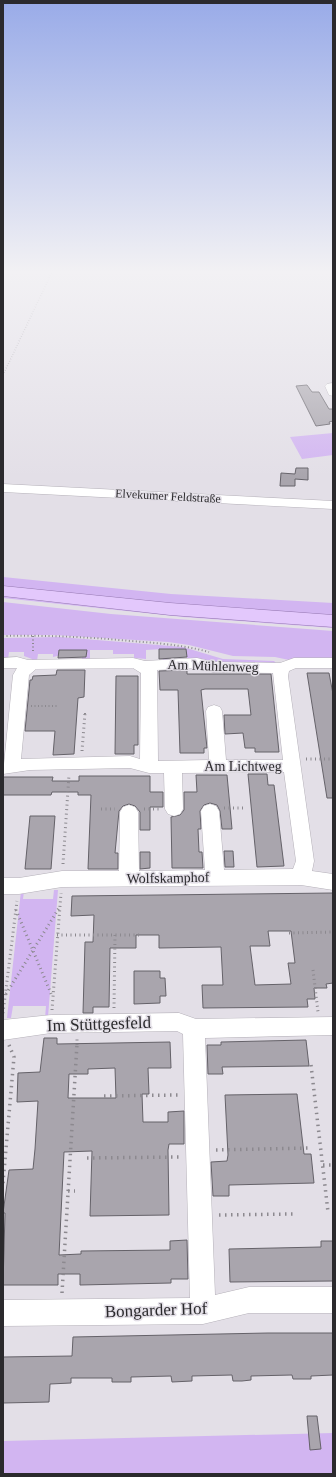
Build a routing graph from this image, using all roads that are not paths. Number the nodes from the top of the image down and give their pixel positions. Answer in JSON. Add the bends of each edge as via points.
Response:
{"nodes":[{"id":1,"x":3,"y":488,"type":"edge"},
{"id":2,"x":333,"y":505,"type":"edge"},
{"id":3,"x":3,"y":591,"type":"edge"},
{"id":4,"x":333,"y":621,"type":"edge"},
{"id":5,"x":3,"y":662,"type":"edge"},
{"id":6,"x":333,"y":663,"type":"edge"},
{"id":7,"x":28,"y":666,"type":"junction"},
{"id":8,"x":144,"y":666,"type":"junction"},
{"id":9,"x":282,"y":668,"type":"junction"},
{"id":10,"x":214,"y":710,"type":"dead end"},
{"id":11,"x":298,"y":762,"type":"junction"},
{"id":12,"x":149,"y":766,"type":"junction"},
{"id":13,"x":173,"y":766,"type":"junction"},
{"id":14,"x":218,"y":766,"type":"junction"},
{"id":15,"x":7,"y":768,"type":"edge"},
{"id":16,"x":174,"y":809,"type":"dead end"},
{"id":17,"x":129,"y":812,"type":"dead end"},
{"id":18,"x":210,"y":812,"type":"dead end"},
{"id":19,"x":215,"y":877,"type":"junction"},
{"id":20,"x":301,"y":877,"type":"junction"},
{"id":21,"x":129,"y":878,"type":"junction"},
{"id":22,"x":333,"y":882,"type":"edge"},
{"id":23,"x":11,"y":886,"type":"edge"},
{"id":24,"x":326,"y":1026,"type":"edge"},
{"id":25,"x":194,"y":1029,"type":"junction"},
{"id":26,"x":3,"y":1030,"type":"edge"},
{"id":27,"x":333,"y":1300,"type":"edge"},
{"id":28,"x":203,"y":1311,"type":"junction"},
{"id":29,"x":3,"y":1313,"type":"edge"}],
"edges":[{"from":1,"to":2,"type":"street","name":"Elvekumer Feldstraße"},
{"from":3,"to":4,"type":"main road","via":[[192,611]]},
{"from":5,"to":7,"type":"street","name":"Am Mühlenweg","via":[[17,662]]},
{"from":6,"to":9,"type":"street","name":"Am Mühlenweg","via":[[294,663]]},
{"from":7,"to":8,"type":"street","name":"Am Mühlenweg","via":[[133,663]]},
{"from":7,"to":15,"type":"street","via":[[21,675]]},
{"from":8,"to":9,"type":"street","name":"Am Mühlenweg","via":[[197,663],[213,667]]},
{"from":8,"to":12,"type":"street","name":"Am Mühlenweg","via":[[149,671]]},
{"from":9,"to":11,"type":"street","via":[[280,676]]},
{"from":10,"to":14,"type":"street"},
{"from":11,"to":14,"type":"street","name":"Am Lichtweg"},
{"from":11,"to":20,"type":"street","name":"Am Lichtweg","via":[[305,861]]},
{"from":12,"to":13,"type":"street","name":"Am Lichtweg"},
{"from":12,"to":15,"type":"street","name":"Am Lichtweg","via":[[130,762],[30,764]]},
{"from":13,"to":14,"type":"street","name":"Am Lichtweg"},
{"from":13,"to":16,"type":"street"},
{"from":17,"to":21,"type":"street"},
{"from":18,"to":19,"type":"street"},
{"from":19,"to":20,"type":"street","name":"Wolfskamphof"},
{"from":19,"to":21,"type":"street","name":"Wolfskamphof"},
{"from":20,"to":22,"type":"street","name":"Wolfskamphof"},
{"from":21,"to":23,"type":"street","name":"Wolfskamphof","via":[[62,878]]},
{"from":24,"to":25,"type":"street","name":"Im Stüttgesfeld"},
{"from":25,"to":26,"type":"street","name":"Im Stüttgesfeld","via":[[179,1022],[51,1024]]},
{"from":25,"to":28,"type":"street"},
{"from":27,"to":28,"type":"street","name":"Bongarder Hof","via":[[249,1300]]},
{"from":28,"to":29,"type":"street","name":"Bongarder Hof"}]}
